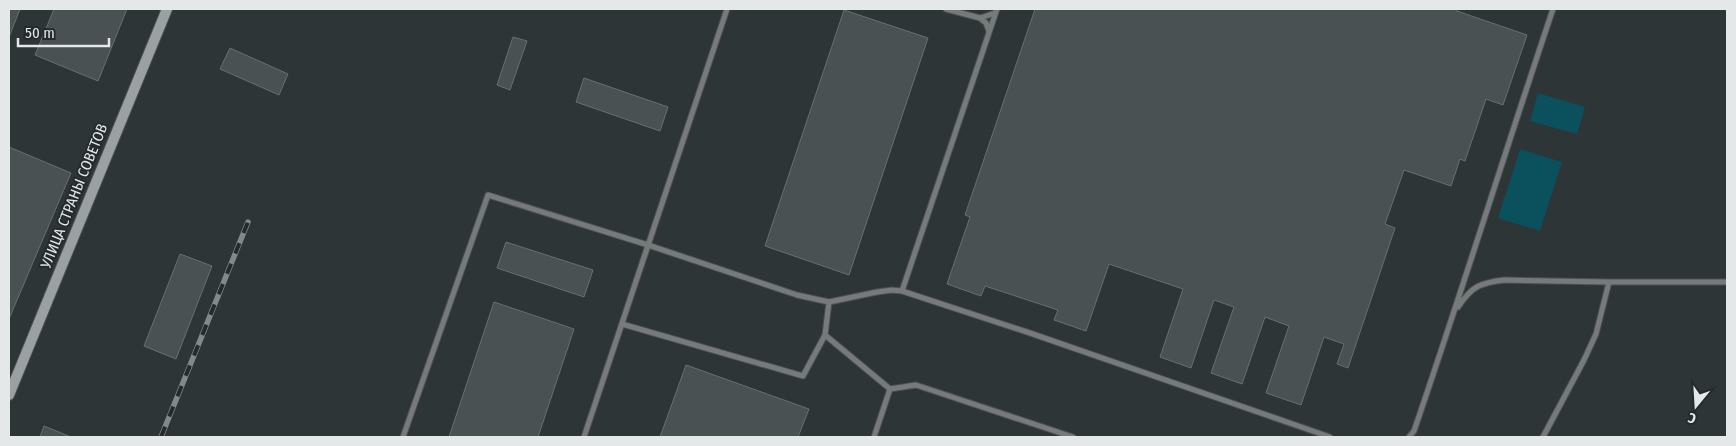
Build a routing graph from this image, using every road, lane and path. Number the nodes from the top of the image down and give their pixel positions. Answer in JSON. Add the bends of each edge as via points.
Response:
{"nodes":[{"id":1,"x":168,"y":9,"type":"edge"},
{"id":2,"x":727,"y":9,"type":"edge"},
{"id":3,"x":946,"y":9,"type":"edge"},
{"id":4,"x":1553,"y":9,"type":"edge"},
{"id":5,"x":996,"y":11,"type":"edge"},
{"id":6,"x":980,"y":18,"type":"junction"},
{"id":7,"x":989,"y":32,"type":"junction"},
{"id":8,"x":648,"y":245,"type":"junction"},
{"id":9,"x":1609,"y":282,"type":"junction"},
{"id":10,"x":1727,"y":282,"type":"edge"},
{"id":11,"x":902,"y":291,"type":"junction"},
{"id":12,"x":829,"y":302,"type":"junction"},
{"id":13,"x":1455,"y":312,"type":"junction"},
{"id":14,"x":622,"y":324,"type":"junction"},
{"id":15,"x":824,"y":335,"type":"junction"},
{"id":16,"x":890,"y":389,"type":"junction"},
{"id":17,"x":9,"y":395,"type":"edge"},
{"id":18,"x":403,"y":437,"type":"edge"},
{"id":19,"x":584,"y":437,"type":"edge"},
{"id":20,"x":874,"y":437,"type":"edge"},
{"id":21,"x":1073,"y":437,"type":"edge"},
{"id":22,"x":1330,"y":437,"type":"edge"},
{"id":23,"x":1409,"y":437,"type":"edge"},
{"id":24,"x":1543,"y":437,"type":"edge"}],
"edges":[{"from":1,"to":17,"type":"main road","name":"УЛИЦА СТРАНЫ СОВЕТОВ"},
{"from":2,"to":8,"type":"lane"},
{"from":3,"to":6,"type":"lane"},
{"from":4,"to":13,"type":"lane"},
{"from":5,"to":6,"type":"lane"},
{"from":5,"to":7,"type":"lane"},
{"from":6,"to":7,"type":"lane"},
{"from":7,"to":11,"type":"lane"},
{"from":8,"to":12,"type":"lane","via":[[797,295]]},
{"from":8,"to":14,"type":"lane"},
{"from":8,"to":18,"type":"lane","via":[[488,194]]},
{"from":9,"to":10,"type":"lane"},
{"from":9,"to":13,"type":"lane","via":[[1487,282],[1466,294]]},
{"from":9,"to":24,"type":"lane","via":[[1596,334]]},
{"from":11,"to":12,"type":"lane","via":[[877,292]]},
{"from":11,"to":22,"type":"lane"},
{"from":12,"to":15,"type":"lane"},
{"from":13,"to":23,"type":"lane","via":[[1414,431]]},
{"from":14,"to":15,"type":"lane","via":[[803,376]]},
{"from":14,"to":19,"type":"lane"},
{"from":15,"to":16,"type":"lane"},
{"from":16,"to":20,"type":"lane"},
{"from":16,"to":21,"type":"lane","via":[[916,385]]}]}
